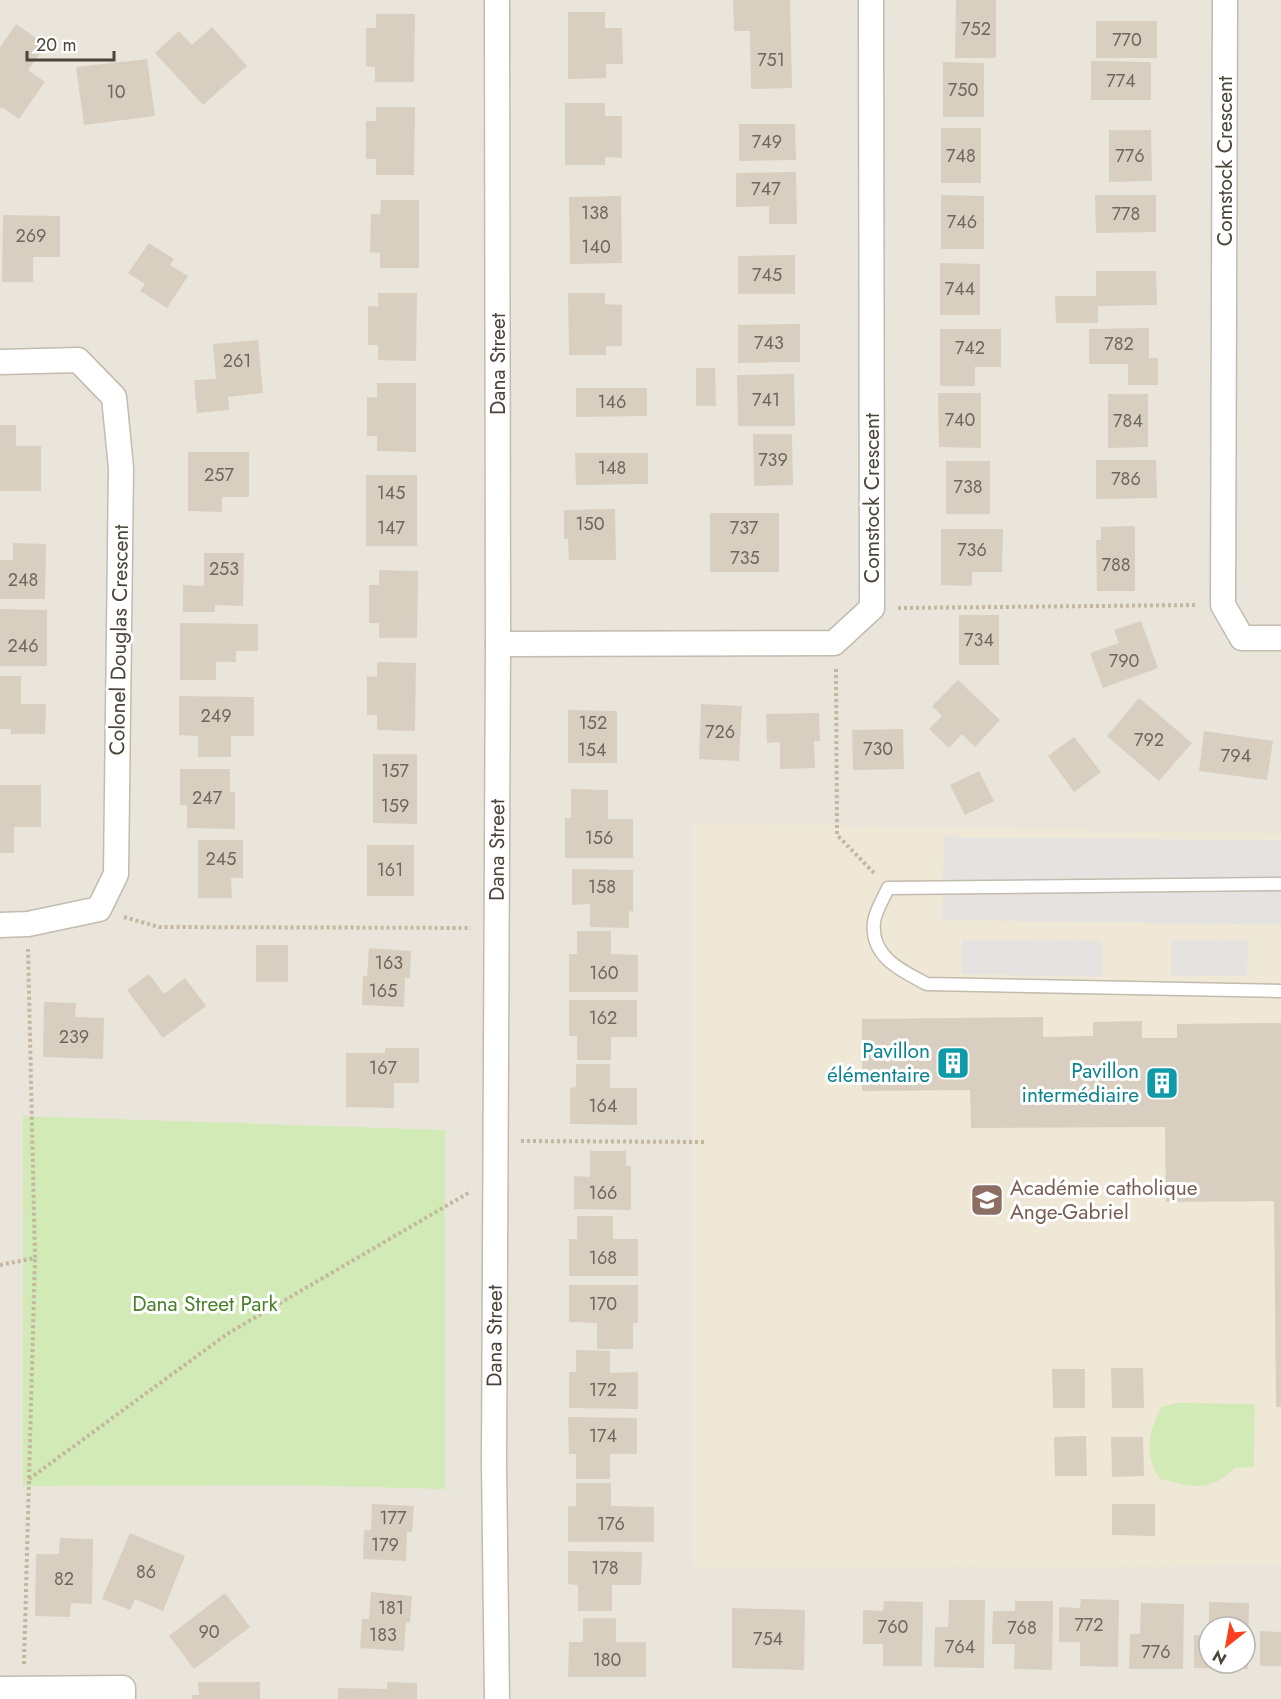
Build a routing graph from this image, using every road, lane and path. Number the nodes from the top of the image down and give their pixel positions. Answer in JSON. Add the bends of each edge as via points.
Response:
{"nodes":[{"id":1,"x":497,"y":0,"type":"edge"},
{"id":2,"x":871,"y":0,"type":"edge"},
{"id":3,"x":1225,"y":0,"type":"edge"},
{"id":4,"x":0,"y":362,"type":"edge"},
{"id":5,"x":1223,"y":605,"type":"junction"},
{"id":6,"x":872,"y":608,"type":"junction"},
{"id":7,"x":1281,"y":638,"type":"edge"},
{"id":8,"x":834,"y":643,"type":"junction"},
{"id":9,"x":498,"y":644,"type":"junction"},
{"id":10,"x":1281,"y":884,"type":"edge"},
{"id":11,"x":888,"y":888,"type":"junction"},
{"id":12,"x":99,"y":909,"type":"junction"},
{"id":13,"x":0,"y":924,"type":"edge"},
{"id":14,"x":28,"y":924,"type":"junction"},
{"id":15,"x":496,"y":929,"type":"junction"},
{"id":16,"x":1281,"y":991,"type":"edge"},
{"id":17,"x":496,"y":1141,"type":"junction"},
{"id":18,"x":706,"y":1142,"type":"dead end"},
{"id":19,"x":496,"y":1179,"type":"junction"},
{"id":20,"x":35,"y":1258,"type":"junction"},
{"id":21,"x":0,"y":1265,"type":"edge"},
{"id":22,"x":29,"y":1479,"type":"junction"},
{"id":23,"x":12,"y":1689,"type":"edge"},
{"id":24,"x":123,"y":1699,"type":"edge"},
{"id":25,"x":497,"y":1699,"type":"edge"}],
"edges":[{"from":1,"to":9,"type":"street","name":"Dana Street"},
{"from":2,"to":6,"type":"street","name":"Comstock Crescent"},
{"from":3,"to":5,"type":"street","name":"Comstock Crescent"},
{"from":4,"to":12,"type":"street","name":"Colonel Douglas Crescent","via":[[78,360],[114,396],[121,468],[116,873]]},
{"from":5,"to":6,"type":"path"},
{"from":5,"to":7,"type":"street","via":[[1242,638]]},
{"from":6,"to":8,"type":"street","name":"Comstock Crescent"},
{"from":8,"to":9,"type":"street"},
{"from":8,"to":11,"type":"path","via":[[837,835]]},
{"from":9,"to":15,"type":"street","name":"Dana Street"},
{"from":10,"to":11,"type":"lane"},
{"from":11,"to":16,"type":"lane","via":[[874,922],[878,951],[898,969],[927,984]]},
{"from":12,"to":14,"type":"street"},
{"from":12,"to":15,"type":"path","via":[[159,927]]},
{"from":13,"to":14,"type":"street"},
{"from":14,"to":20,"type":"path"},
{"from":15,"to":17,"type":"street","name":"Dana Street"},
{"from":17,"to":18,"type":"path"},
{"from":17,"to":19,"type":"street","name":"Dana Street"},
{"from":19,"to":22,"type":"path","via":[[454,1199],[227,1334]]},
{"from":19,"to":25,"type":"street","name":"Dana Street"},
{"from":20,"to":21,"type":"path"},
{"from":20,"to":22,"type":"path"},
{"from":22,"to":23,"type":"path"},
{"from":23,"to":24,"type":"street","via":[[123,1688]]}]}
